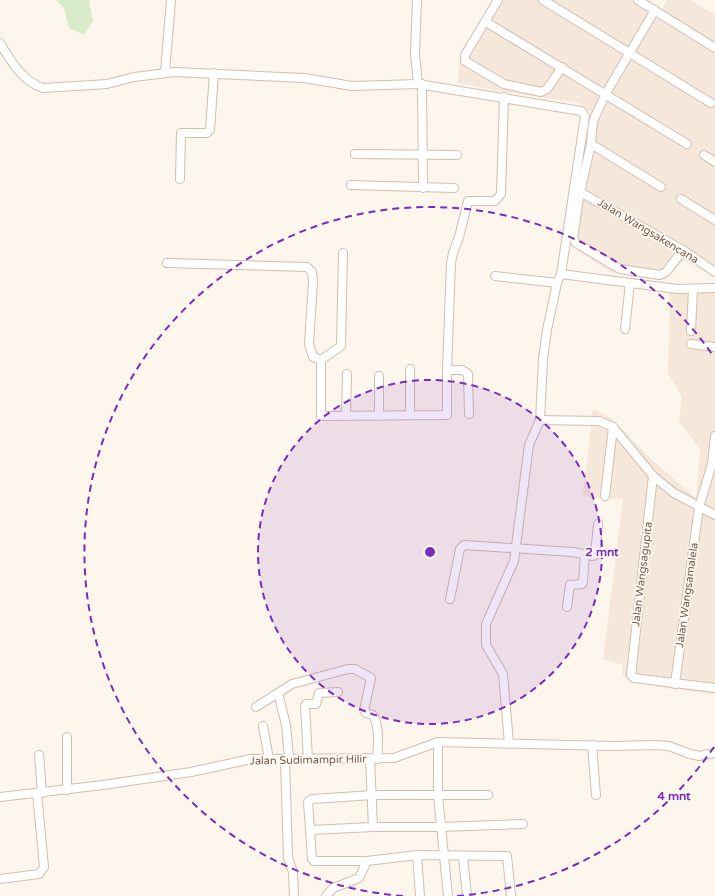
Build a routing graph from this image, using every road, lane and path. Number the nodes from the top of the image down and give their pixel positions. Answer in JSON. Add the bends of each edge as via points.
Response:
{"nodes":[{"id":1,"x":171,"y":0,"type":"edge"},
{"id":2,"x":417,"y":0,"type":"edge"},
{"id":3,"x":498,"y":0,"type":"edge"},
{"id":4,"x":543,"y":0,"type":"edge"},
{"id":5,"x":638,"y":0,"type":"edge"},
{"id":6,"x":655,"y":10,"type":"junction"},
{"id":7,"x":486,"y":22,"type":"junction"},
{"id":8,"x":0,"y":43,"type":"edge"},
{"id":9,"x":715,"y":48,"type":"edge"},
{"id":10,"x":630,"y":53,"type":"junction"},
{"id":11,"x":562,"y":67,"type":"junction"},
{"id":12,"x":165,"y":72,"type":"junction"},
{"id":13,"x":214,"y":73,"type":"junction"},
{"id":14,"x":420,"y":84,"type":"junction"},
{"id":15,"x":606,"y":93,"type":"junction"},
{"id":16,"x":504,"y":97,"type":"junction"},
{"id":17,"x":711,"y":103,"type":"dead end"},
{"id":18,"x":592,"y":144,"type":"junction"},
{"id":19,"x":687,"y":144,"type":"dead end"},
{"id":20,"x":354,"y":154,"type":"dead end"},
{"id":21,"x":422,"y":155,"type":"junction"},
{"id":22,"x":457,"y":155,"type":"dead end"},
{"id":23,"x":704,"y":156,"type":"dead end"},
{"id":24,"x":715,"y":162,"type":"edge"},
{"id":25,"x":180,"y":179,"type":"dead end"},
{"id":26,"x":351,"y":185,"type":"dead end"},
{"id":27,"x":661,"y":187,"type":"dead end"},
{"id":28,"x":423,"y":188,"type":"junction"},
{"id":29,"x":454,"y":188,"type":"dead end"},
{"id":30,"x":580,"y":192,"type":"junction"},
{"id":31,"x":681,"y":198,"type":"dead end"},
{"id":32,"x":715,"y":220,"type":"edge"},
{"id":33,"x":683,"y":250,"type":"junction"},
{"id":34,"x":343,"y":253,"type":"dead end"},
{"id":35,"x":167,"y":263,"type":"dead end"},
{"id":36,"x":715,"y":272,"type":"edge"},
{"id":37,"x":560,"y":274,"type":"junction"},
{"id":38,"x":495,"y":276,"type":"dead end"},
{"id":39,"x":557,"y":283,"type":"junction"},
{"id":40,"x":630,"y":283,"type":"junction"},
{"id":41,"x":715,"y":288,"type":"edge"},
{"id":42,"x":693,"y":289,"type":"junction"},
{"id":43,"x":625,"y":329,"type":"dead end"},
{"id":44,"x":691,"y":332,"type":"dead end"},
{"id":45,"x":691,"y":344,"type":"dead end"},
{"id":46,"x":715,"y":347,"type":"edge"},
{"id":47,"x":321,"y":360,"type":"junction"},
{"id":48,"x":410,"y":369,"type":"dead end"},
{"id":49,"x":447,"y":370,"type":"junction"},
{"id":50,"x":347,"y":374,"type":"dead end"},
{"id":51,"x":379,"y":376,"type":"dead end"},
{"id":52,"x":469,"y":414,"type":"dead end"},
{"id":53,"x":410,"y":415,"type":"junction"},
{"id":54,"x":346,"y":416,"type":"junction"},
{"id":55,"x":379,"y":416,"type":"junction"},
{"id":56,"x":543,"y":420,"type":"junction"},
{"id":57,"x":613,"y":427,"type":"junction"},
{"id":58,"x":715,"y":436,"type":"edge"},
{"id":59,"x":654,"y":476,"type":"junction"},
{"id":60,"x":605,"y":496,"type":"dead end"},
{"id":61,"x":699,"y":507,"type":"junction"},
{"id":62,"x":715,"y":515,"type":"edge"},
{"id":63,"x":598,"y":524,"type":"dead end"},
{"id":64,"x":516,"y":548,"type":"junction"},
{"id":65,"x":585,"y":554,"type":"junction"},
{"id":66,"x":450,"y":599,"type":"dead end"},
{"id":67,"x":567,"y":607,"type":"dead end"},
{"id":68,"x":675,"y":684,"type":"junction"},
{"id":69,"x":715,"y":688,"type":"edge"},
{"id":70,"x":338,"y":692,"type":"dead end"},
{"id":71,"x":278,"y":693,"type":"junction"},
{"id":72,"x":256,"y":707,"type":"dead end"},
{"id":73,"x":263,"y":726,"type":"dead end"},
{"id":74,"x":66,"y":737,"type":"dead end"},
{"id":75,"x":438,"y":742,"type":"junction"},
{"id":76,"x":509,"y":743,"type":"junction"},
{"id":77,"x":592,"y":745,"type":"junction"},
{"id":78,"x":715,"y":753,"type":"edge"},
{"id":79,"x":40,"y":755,"type":"dead end"},
{"id":80,"x":287,"y":758,"type":"junction"},
{"id":81,"x":269,"y":759,"type":"junction"},
{"id":82,"x":308,"y":759,"type":"junction"},
{"id":83,"x":374,"y":759,"type":"junction"},
{"id":84,"x":67,"y":790,"type":"junction"},
{"id":85,"x":39,"y":793,"type":"junction"},
{"id":86,"x":373,"y":795,"type":"junction"},
{"id":87,"x":488,"y":795,"type":"dead end"},
{"id":88,"x":596,"y":795,"type":"dead end"},
{"id":89,"x":438,"y":796,"type":"junction"},
{"id":90,"x":0,"y":797,"type":"edge"},
{"id":91,"x":523,"y":824,"type":"dead end"},
{"id":92,"x":373,"y":827,"type":"junction"},
{"id":93,"x":440,"y":827,"type":"junction"},
{"id":94,"x":310,"y":830,"type":"junction"},
{"id":95,"x":417,"y":855,"type":"junction"},
{"id":96,"x":444,"y":856,"type":"junction"},
{"id":97,"x":463,"y":856,"type":"junction"},
{"id":98,"x":367,"y":861,"type":"junction"},
{"id":99,"x":0,"y":879,"type":"edge"},
{"id":100,"x":294,"y":896,"type":"edge"},
{"id":101,"x":326,"y":896,"type":"edge"},
{"id":102,"x":420,"y":896,"type":"edge"},
{"id":103,"x":448,"y":896,"type":"edge"},
{"id":104,"x":467,"y":896,"type":"edge"},
{"id":105,"x":511,"y":896,"type":"edge"}],
"edges":[{"from":1,"to":12,"type":"street"},
{"from":2,"to":14,"type":"street","via":[[415,54]]},
{"from":3,"to":7,"type":"street"},
{"from":4,"to":10,"type":"street"},
{"from":5,"to":6,"type":"street"},
{"from":6,"to":9,"type":"street"},
{"from":6,"to":10,"type":"street"},
{"from":7,"to":11,"type":"street"},
{"from":7,"to":11,"type":"street","via":[[465,55],[465,61],[504,84],[541,92],[547,89]]},
{"from":8,"to":12,"type":"street","via":[[23,75],[43,88],[107,84]]},
{"from":10,"to":15,"type":"street"},
{"from":10,"to":17,"type":"street"},
{"from":11,"to":15,"type":"street"},
{"from":12,"to":13,"type":"street"},
{"from":13,"to":14,"type":"street","via":[[304,78],[352,86]]},
{"from":13,"to":25,"type":"street","via":[[210,130],[207,133],[181,133]]},
{"from":14,"to":16,"type":"street"},
{"from":14,"to":21,"type":"street"},
{"from":15,"to":18,"type":"street","via":[[594,119]]},
{"from":15,"to":19,"type":"street"},
{"from":16,"to":37,"type":"street","via":[[581,111],[585,116]]},
{"from":16,"to":49,"type":"street","via":[[501,194],[496,201],[468,201],[453,253]]},
{"from":18,"to":27,"type":"street"},
{"from":18,"to":30,"type":"street"},
{"from":20,"to":21,"type":"street"},
{"from":21,"to":22,"type":"street"},
{"from":21,"to":28,"type":"street"},
{"from":23,"to":24,"type":"street"},
{"from":26,"to":28,"type":"street"},
{"from":28,"to":29,"type":"street"},
{"from":30,"to":33,"type":"street","name":"Jalan Wangsakencana"},
{"from":30,"to":33,"type":"street","via":[[574,241],[615,266],[660,275],[666,272]]},
{"from":31,"to":32,"type":"street"},
{"from":33,"to":36,"type":"street","name":"Jalan Wangsakencana"},
{"from":34,"to":47,"type":"street","via":[[341,346]]},
{"from":35,"to":47,"type":"street","via":[[306,267],[312,272],[313,281],[309,344],[313,357]]},
{"from":37,"to":39,"type":"street"},
{"from":37,"to":40,"type":"street"},
{"from":38,"to":39,"type":"street"},
{"from":39,"to":56,"type":"street","via":[[543,359]]},
{"from":40,"to":42,"type":"street"},
{"from":40,"to":43,"type":"street"},
{"from":41,"to":42,"type":"street"},
{"from":42,"to":44,"type":"street"},
{"from":45,"to":46,"type":"street"},
{"from":47,"to":54,"type":"street","via":[[321,416]]},
{"from":48,"to":53,"type":"street"},
{"from":49,"to":52,"type":"street","via":[[462,370],[468,374]]},
{"from":49,"to":53,"type":"street","via":[[447,415]]},
{"from":50,"to":54,"type":"street"},
{"from":51,"to":55,"type":"street"},
{"from":53,"to":55,"type":"street"},
{"from":54,"to":55,"type":"street"},
{"from":56,"to":57,"type":"street","via":[[599,421]]},
{"from":56,"to":64,"type":"street","via":[[530,444]]},
{"from":57,"to":59,"type":"street"},
{"from":57,"to":60,"type":"street"},
{"from":58,"to":61,"type":"street","name":"Jalan Wangsamalela","via":[[712,464]]},
{"from":59,"to":61,"type":"street","via":[[674,493]]},
{"from":59,"to":68,"type":"street","name":"Jalan Wangsagupita","via":[[630,672],[634,678]]},
{"from":61,"to":62,"type":"street"},
{"from":61,"to":68,"type":"street","name":"Jalan Wangsamalela"},
{"from":63,"to":65,"type":"street","via":[[595,555]]},
{"from":64,"to":65,"type":"street"},
{"from":64,"to":66,"type":"street","via":[[464,545],[461,547]]},
{"from":64,"to":76,"type":"street","via":[[514,560],[486,624],[486,644],[500,667],[504,681]]},
{"from":65,"to":67,"type":"street","via":[[583,582],[570,585]]},
{"from":68,"to":69,"type":"street"},
{"from":70,"to":82,"type":"street","via":[[319,693],[316,704],[304,706]]},
{"from":71,"to":72,"type":"street"},
{"from":71,"to":80,"type":"street","via":[[286,725]]},
{"from":71,"to":83,"type":"street","via":[[298,682],[348,668],[370,678],[364,710],[366,714],[375,718],[378,735]]},
{"from":73,"to":81,"type":"street"},
{"from":74,"to":84,"type":"street"},
{"from":75,"to":76,"type":"street"},
{"from":75,"to":83,"type":"street","name":"Jalan Sudimampir Hilir","via":[[394,758]]},
{"from":75,"to":89,"type":"street"},
{"from":76,"to":77,"type":"street"},
{"from":77,"to":78,"type":"street","via":[[656,745],[669,746],[699,756]]},
{"from":77,"to":88,"type":"street"},
{"from":79,"to":85,"type":"street"},
{"from":80,"to":81,"type":"street","name":"Jalan Sudimampir Hilir"},
{"from":80,"to":82,"type":"street","name":"Jalan Sudimampir Hilir"},
{"from":80,"to":100,"type":"street","via":[[288,858],[293,872]]},
{"from":81,"to":84,"type":"street","name":"Jalan Sudimampir Hilir","via":[[251,759],[190,772]]},
{"from":82,"to":83,"type":"street","name":"Jalan Sudimampir Hilir"},
{"from":83,"to":86,"type":"street"},
{"from":84,"to":85,"type":"street","name":"Jalan Sudimampir Hilir"},
{"from":85,"to":90,"type":"street","name":"Jalan Sudimampir Hilir"},
{"from":85,"to":99,"type":"street","via":[[44,867],[39,874]]},
{"from":86,"to":89,"type":"street"},
{"from":86,"to":92,"type":"street"},
{"from":86,"to":94,"type":"street","via":[[310,800]]},
{"from":87,"to":89,"type":"street"},
{"from":89,"to":93,"type":"street"},
{"from":91,"to":93,"type":"street"},
{"from":92,"to":93,"type":"street"},
{"from":92,"to":94,"type":"street"},
{"from":93,"to":96,"type":"street"},
{"from":94,"to":98,"type":"street","via":[[314,861]]},
{"from":95,"to":96,"type":"street"},
{"from":95,"to":98,"type":"street"},
{"from":95,"to":102,"type":"street"},
{"from":96,"to":97,"type":"street"},
{"from":96,"to":103,"type":"street"},
{"from":97,"to":104,"type":"street"},
{"from":97,"to":105,"type":"street","via":[[507,856]]},
{"from":98,"to":101,"type":"street","via":[[359,878],[333,888]]}]}
